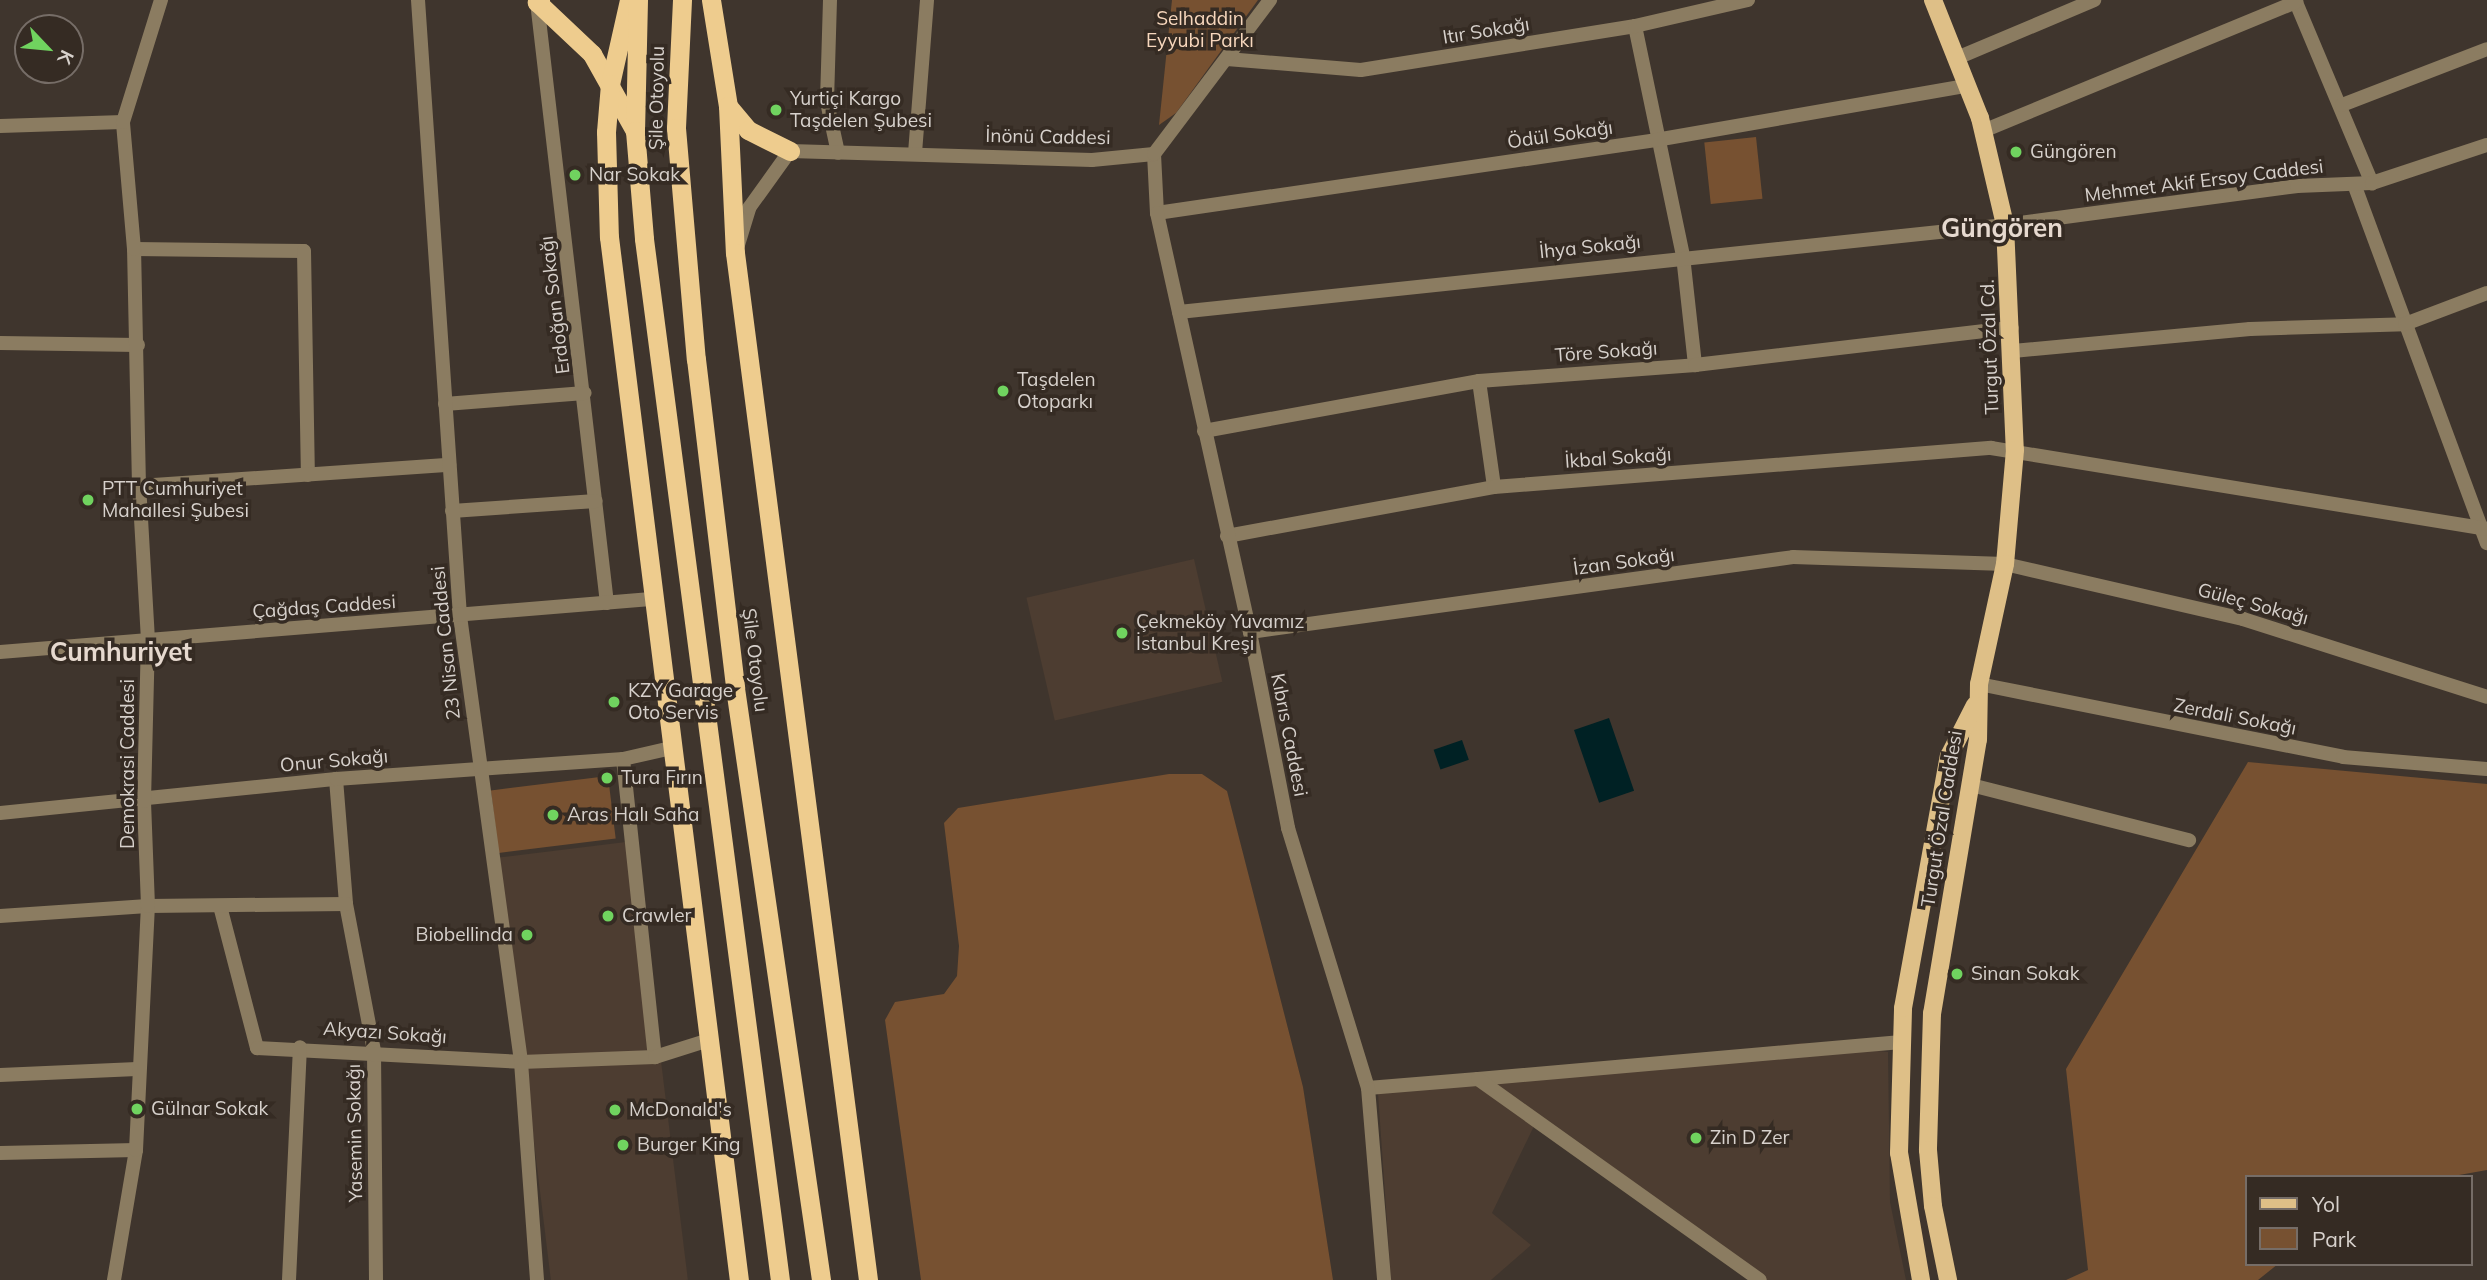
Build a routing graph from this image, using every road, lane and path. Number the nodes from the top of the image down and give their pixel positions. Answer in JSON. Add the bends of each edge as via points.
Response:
{"nodes":[{"id":1,"x":161,"y":0,"type":"edge"},
{"id":2,"x":418,"y":0,"type":"edge"},
{"id":3,"x":629,"y":0,"type":"edge"},
{"id":4,"x":638,"y":0,"type":"edge"},
{"id":5,"x":682,"y":0,"type":"edge"},
{"id":6,"x":711,"y":0,"type":"edge"},
{"id":7,"x":830,"y":0,"type":"edge"},
{"id":8,"x":927,"y":0,"type":"edge"},
{"id":9,"x":1270,"y":0,"type":"edge"},
{"id":10,"x":1748,"y":0,"type":"edge"},
{"id":11,"x":1933,"y":0,"type":"edge"},
{"id":12,"x":2094,"y":0,"type":"edge"},
{"id":13,"x":536,"y":1,"type":"edge"},
{"id":14,"x":2296,"y":1,"type":"edge"},
{"id":15,"x":1635,"y":26,"type":"junction"},
{"id":16,"x":2487,"y":49,"type":"edge"},
{"id":17,"x":1957,"y":58,"type":"junction"},
{"id":18,"x":1227,"y":59,"type":"junction"},
{"id":19,"x":610,"y":84,"type":"junction"},
{"id":20,"x":1967,"y":86,"type":"junction"},
{"id":21,"x":2342,"y":105,"type":"junction"},
{"id":22,"x":727,"y":106,"type":"junction"},
{"id":23,"x":123,"y":122,"type":"junction"},
{"id":24,"x":0,"y":126,"type":"edge"},
{"id":25,"x":635,"y":131,"type":"junction"},
{"id":26,"x":1983,"y":131,"type":"junction"},
{"id":27,"x":1657,"y":140,"type":"junction"},
{"id":28,"x":2487,"y":145,"type":"edge"},
{"id":29,"x":790,"y":151,"type":"junction"},
{"id":30,"x":838,"y":153,"type":"junction"},
{"id":31,"x":915,"y":153,"type":"junction"},
{"id":32,"x":1154,"y":154,"type":"junction"},
{"id":33,"x":2372,"y":183,"type":"junction"},
{"id":34,"x":2354,"y":184,"type":"junction"},
{"id":35,"x":1157,"y":213,"type":"junction"},
{"id":36,"x":2005,"y":225,"type":"junction"},
{"id":37,"x":134,"y":249,"type":"junction"},
{"id":38,"x":735,"y":253,"type":"junction"},
{"id":39,"x":1683,"y":256,"type":"junction"},
{"id":40,"x":2487,"y":293,"type":"edge"},
{"id":41,"x":1179,"y":312,"type":"junction"},
{"id":42,"x":2405,"y":324,"type":"junction"},
{"id":43,"x":2012,"y":328,"type":"junction"},
{"id":44,"x":0,"y":343,"type":"edge"},
{"id":45,"x":138,"y":345,"type":"junction"},
{"id":46,"x":2013,"y":351,"type":"junction"},
{"id":47,"x":1695,"y":365,"type":"junction"},
{"id":48,"x":1479,"y":381,"type":"junction"},
{"id":49,"x":585,"y":393,"type":"junction"},
{"id":50,"x":445,"y":404,"type":"junction"},
{"id":51,"x":1204,"y":431,"type":"junction"},
{"id":52,"x":2015,"y":450,"type":"junction"},
{"id":53,"x":449,"y":466,"type":"junction"},
{"id":54,"x":308,"y":475,"type":"junction"},
{"id":55,"x":139,"y":486,"type":"junction"},
{"id":56,"x":1494,"y":487,"type":"junction"},
{"id":57,"x":596,"y":501,"type":"junction"},
{"id":58,"x":453,"y":511,"type":"junction"},
{"id":59,"x":2485,"y":535,"type":"edge"},
{"id":60,"x":1227,"y":536,"type":"junction"},
{"id":61,"x":2005,"y":564,"type":"junction"},
{"id":62,"x":651,"y":599,"type":"junction"},
{"id":63,"x":607,"y":603,"type":"junction"},
{"id":64,"x":460,"y":616,"type":"junction"},
{"id":65,"x":1250,"y":632,"type":"junction"},
{"id":66,"x":148,"y":639,"type":"junction"},
{"id":67,"x":0,"y":652,"type":"edge"},
{"id":68,"x":1978,"y":693,"type":"junction"},
{"id":69,"x":2487,"y":696,"type":"edge"},
{"id":70,"x":671,"y":748,"type":"junction"},
{"id":71,"x":623,"y":759,"type":"junction"},
{"id":72,"x":2487,"y":769,"type":"edge"},
{"id":73,"x":480,"y":771,"type":"junction"},
{"id":74,"x":336,"y":779,"type":"junction"},
{"id":75,"x":1970,"y":785,"type":"junction"},
{"id":76,"x":144,"y":801,"type":"junction"},
{"id":77,"x":0,"y":813,"type":"edge"},
{"id":78,"x":2189,"y":840,"type":"dead end"},
{"id":79,"x":346,"y":904,"type":"junction"},
{"id":80,"x":148,"y":906,"type":"junction"},
{"id":81,"x":220,"y":906,"type":"junction"},
{"id":82,"x":0,"y":916,"type":"edge"},
{"id":83,"x":709,"y":1040,"type":"junction"},
{"id":84,"x":1900,"y":1042,"type":"junction"},
{"id":85,"x":300,"y":1047,"type":"junction"},
{"id":86,"x":374,"y":1051,"type":"junction"},
{"id":87,"x":655,"y":1057,"type":"junction"},
{"id":88,"x":521,"y":1062,"type":"junction"},
{"id":89,"x":137,"y":1069,"type":"junction"},
{"id":90,"x":0,"y":1075,"type":"edge"},
{"id":91,"x":1478,"y":1079,"type":"junction"},
{"id":92,"x":1368,"y":1088,"type":"junction"},
{"id":93,"x":136,"y":1150,"type":"junction"},
{"id":94,"x":0,"y":1153,"type":"edge"},
{"id":95,"x":114,"y":1280,"type":"edge"},
{"id":96,"x":289,"y":1280,"type":"edge"},
{"id":97,"x":376,"y":1280,"type":"edge"},
{"id":98,"x":537,"y":1280,"type":"edge"},
{"id":99,"x":739,"y":1280,"type":"edge"},
{"id":100,"x":780,"y":1280,"type":"edge"},
{"id":101,"x":821,"y":1280,"type":"edge"},
{"id":102,"x":868,"y":1280,"type":"edge"},
{"id":103,"x":1384,"y":1280,"type":"edge"},
{"id":104,"x":1760,"y":1280,"type":"edge"},
{"id":105,"x":1921,"y":1280,"type":"edge"},
{"id":106,"x":1948,"y":1280,"type":"edge"}],
"edges":[{"from":1,"to":23,"type":"street","name":"Demokrasi Caddesi"},
{"from":2,"to":50,"type":"street","name":"23 Nisan Caddesi"},
{"from":3,"to":19,"type":"highway"},
{"from":4,"to":25,"type":"highway","name":"Şile Otoyolu"},
{"from":5,"to":101,"type":"highway","name":"Şile Otoyolu","via":[[676,128],[696,359],[735,688]]},
{"from":6,"to":22,"type":"highway"},
{"from":7,"to":30,"type":"street","via":[[827,102]]},
{"from":8,"to":31,"type":"street"},
{"from":9,"to":18,"type":"street"},
{"from":10,"to":15,"type":"street","name":"Itır Sokağı"},
{"from":11,"to":17,"type":"main road","name":"Turgut Özal Cd."},
{"from":12,"to":17,"type":"street"},
{"from":13,"to":19,"type":"highway","via":[[592,54]]},
{"from":13,"to":49,"type":"street","name":"Erdoğan Sokağı"},
{"from":14,"to":21,"type":"street"},
{"from":14,"to":26,"type":"street"},
{"from":15,"to":18,"type":"street","name":"Itır Sokağı","via":[[1361,70]]},
{"from":15,"to":27,"type":"street"},
{"from":16,"to":21,"type":"street"},
{"from":17,"to":20,"type":"main road","name":"Turgut Özal Cd."},
{"from":18,"to":32,"type":"street"},
{"from":19,"to":25,"type":"highway"},
{"from":19,"to":62,"type":"highway","via":[[606,132],[610,237],[628,358]]},
{"from":20,"to":26,"type":"main road","name":"Turgut Özal Cd."},
{"from":20,"to":27,"type":"street","name":"Ödül Sokağı"},
{"from":21,"to":33,"type":"street"},
{"from":22,"to":29,"type":"highway","via":[[748,131]]},
{"from":22,"to":38,"type":"highway"},
{"from":23,"to":24,"type":"street"},
{"from":23,"to":37,"type":"street","name":"Demokrasi Caddesi"},
{"from":25,"to":100,"type":"highway","name":"Şile Otoyolu","via":[[677,513]]},
{"from":26,"to":36,"type":"main road","name":"Turgut Özal Cd."},
{"from":27,"to":35,"type":"street","name":"Ödül Sokağı"},
{"from":27,"to":39,"type":"street"},
{"from":28,"to":33,"type":"street","name":"Mehmet Akif Ersoy Caddesi"},
{"from":29,"to":30,"type":"street","name":"İnönü Caddesi"},
{"from":29,"to":38,"type":"street","via":[[749,208]]},
{"from":30,"to":31,"type":"street","name":"İnönü Caddesi"},
{"from":31,"to":32,"type":"street","name":"İnönü Caddesi","via":[[1092,160]]},
{"from":32,"to":35,"type":"street","name":"Kıbrıs Caddesi"},
{"from":33,"to":34,"type":"street","name":"Mehmet Akif Ersoy Caddesi"},
{"from":34,"to":36,"type":"street","name":"Mehmet Akif Ersoy Caddesi","via":[[2297,186]]},
{"from":34,"to":42,"type":"street"},
{"from":35,"to":41,"type":"street","name":"Kıbrıs Caddesi"},
{"from":36,"to":39,"type":"street","name":"İhya Sokağı"},
{"from":36,"to":43,"type":"main road","name":"Turgut Özal Cd."},
{"from":37,"to":45,"type":"street","name":"Demokrasi Caddesi"},
{"from":37,"to":54,"type":"street","via":[[304,251]]},
{"from":38,"to":102,"type":"highway"},
{"from":39,"to":41,"type":"street","name":"İhya Sokağı"},
{"from":39,"to":47,"type":"street"},
{"from":40,"to":42,"type":"street"},
{"from":41,"to":51,"type":"street","name":"Kıbrıs Caddesi"},
{"from":42,"to":46,"type":"street","via":[[2250,329]]},
{"from":42,"to":59,"type":"street"},
{"from":43,"to":46,"type":"main road","name":"Turgut Özal Cd."},
{"from":43,"to":47,"type":"street","name":"Töre Sokağı"},
{"from":44,"to":45,"type":"street"},
{"from":45,"to":55,"type":"street","name":"Demokrasi Caddesi"},
{"from":46,"to":52,"type":"main road","name":"Turgut Özal Cd."},
{"from":47,"to":48,"type":"street","name":"Töre Sokağı"},
{"from":48,"to":51,"type":"street","name":"Töre Sokağı"},
{"from":48,"to":56,"type":"street"},
{"from":49,"to":50,"type":"street"},
{"from":49,"to":57,"type":"street","name":"Erdoğan Sokağı"},
{"from":50,"to":53,"type":"street","name":"23 Nisan Caddesi"},
{"from":51,"to":60,"type":"street","name":"Kıbrıs Caddesi"},
{"from":52,"to":56,"type":"street","name":"İkbal Sokağı"},
{"from":52,"to":59,"type":"street","name":"İkbal Sokağı"},
{"from":52,"to":61,"type":"main road","name":"Turgut Özal Cd."},
{"from":53,"to":54,"type":"street"},
{"from":53,"to":58,"type":"street","name":"23 Nisan Caddesi"},
{"from":54,"to":55,"type":"street"},
{"from":55,"to":66,"type":"street","name":"Demokrasi Caddesi"},
{"from":56,"to":60,"type":"street","name":"İkbal Sokağı"},
{"from":57,"to":58,"type":"street"},
{"from":57,"to":63,"type":"street","name":"Erdoğan Sokağı"},
{"from":58,"to":64,"type":"street","name":"23 Nisan Caddesi"},
{"from":60,"to":65,"type":"street","name":"Kıbrıs Caddesi"},
{"from":61,"to":65,"type":"street","name":"İzan Sokağı","via":[[1793,556]]},
{"from":61,"to":68,"type":"main road","name":"Turgut Özal Cd."},
{"from":61,"to":69,"type":"street","name":"Güleç Sokağı","via":[[2243,618]]},
{"from":62,"to":63,"type":"street","name":"Çağdaş Caddesi"},
{"from":62,"to":70,"type":"highway"},
{"from":63,"to":64,"type":"street","name":"Çağdaş Caddesi"},
{"from":64,"to":66,"type":"street","name":"Çağdaş Caddesi"},
{"from":64,"to":73,"type":"street","name":"23 Nisan Caddesi"},
{"from":65,"to":92,"type":"street","name":"Kıbrıs Caddesi","via":[[1288,828]]},
{"from":66,"to":67,"type":"street","name":"Çağdaş Caddesi"},
{"from":66,"to":76,"type":"street","name":"Demokrasi Caddesi"},
{"from":68,"to":72,"type":"street","name":"Zerdali Sokağı","via":[[2343,757]]},
{"from":68,"to":75,"type":"main road","name":"Turgut Özal Caddesi","via":[[1978,738]]},
{"from":68,"to":84,"type":"main road","name":"Turgut Özal Caddesi","via":[[1949,755],[1913,935]]},
{"from":70,"to":71,"type":"street","name":"Onur Sokağı"},
{"from":70,"to":83,"type":"highway"},
{"from":71,"to":73,"type":"street","name":"Onur Sokağı"},
{"from":71,"to":87,"type":"street"},
{"from":73,"to":74,"type":"street","name":"Onur Sokağı"},
{"from":73,"to":88,"type":"street","name":"23 Nisan Caddesi"},
{"from":74,"to":76,"type":"street","name":"Onur Sokağı"},
{"from":74,"to":79,"type":"street","name":"Yasemin Sokağı"},
{"from":75,"to":78,"type":"street"},
{"from":75,"to":106,"type":"main road","name":"Turgut Özal Caddesi","via":[[1932,1013],[1927,1086],[1933,1206]]},
{"from":76,"to":77,"type":"street","name":"Onur Sokağı"},
{"from":76,"to":80,"type":"street","name":"Demokrasi Caddesi"},
{"from":79,"to":81,"type":"street"},
{"from":79,"to":86,"type":"street","name":"Yasemin Sokağı"},
{"from":80,"to":81,"type":"street"},
{"from":80,"to":82,"type":"street"},
{"from":80,"to":89,"type":"street","name":"Demokrasi Caddesi"},
{"from":81,"to":85,"type":"street","name":"Akyazı Sokağı","via":[[257,1048]]},
{"from":83,"to":87,"type":"street","name":"Akyazı Sokağı"},
{"from":83,"to":99,"type":"highway"},
{"from":84,"to":91,"type":"street"},
{"from":84,"to":105,"type":"main road","name":"Turgut Özal Caddesi","via":[[1899,1153]]},
{"from":85,"to":86,"type":"street","name":"Akyazı Sokağı"},
{"from":85,"to":96,"type":"street"},
{"from":86,"to":88,"type":"street","name":"Akyazı Sokağı"},
{"from":86,"to":97,"type":"street","name":"Yasemin Sokağı"},
{"from":87,"to":88,"type":"street","name":"Akyazı Sokağı"},
{"from":88,"to":98,"type":"street","name":"23 Nisan Caddesi"},
{"from":89,"to":90,"type":"street"},
{"from":89,"to":93,"type":"street","name":"Demokrasi Caddesi"},
{"from":91,"to":92,"type":"street"},
{"from":91,"to":104,"type":"street"},
{"from":92,"to":103,"type":"street","name":"Kıbrıs Caddesi"},
{"from":93,"to":94,"type":"street"},
{"from":93,"to":95,"type":"street","name":"Demokrasi Caddesi"}]}
